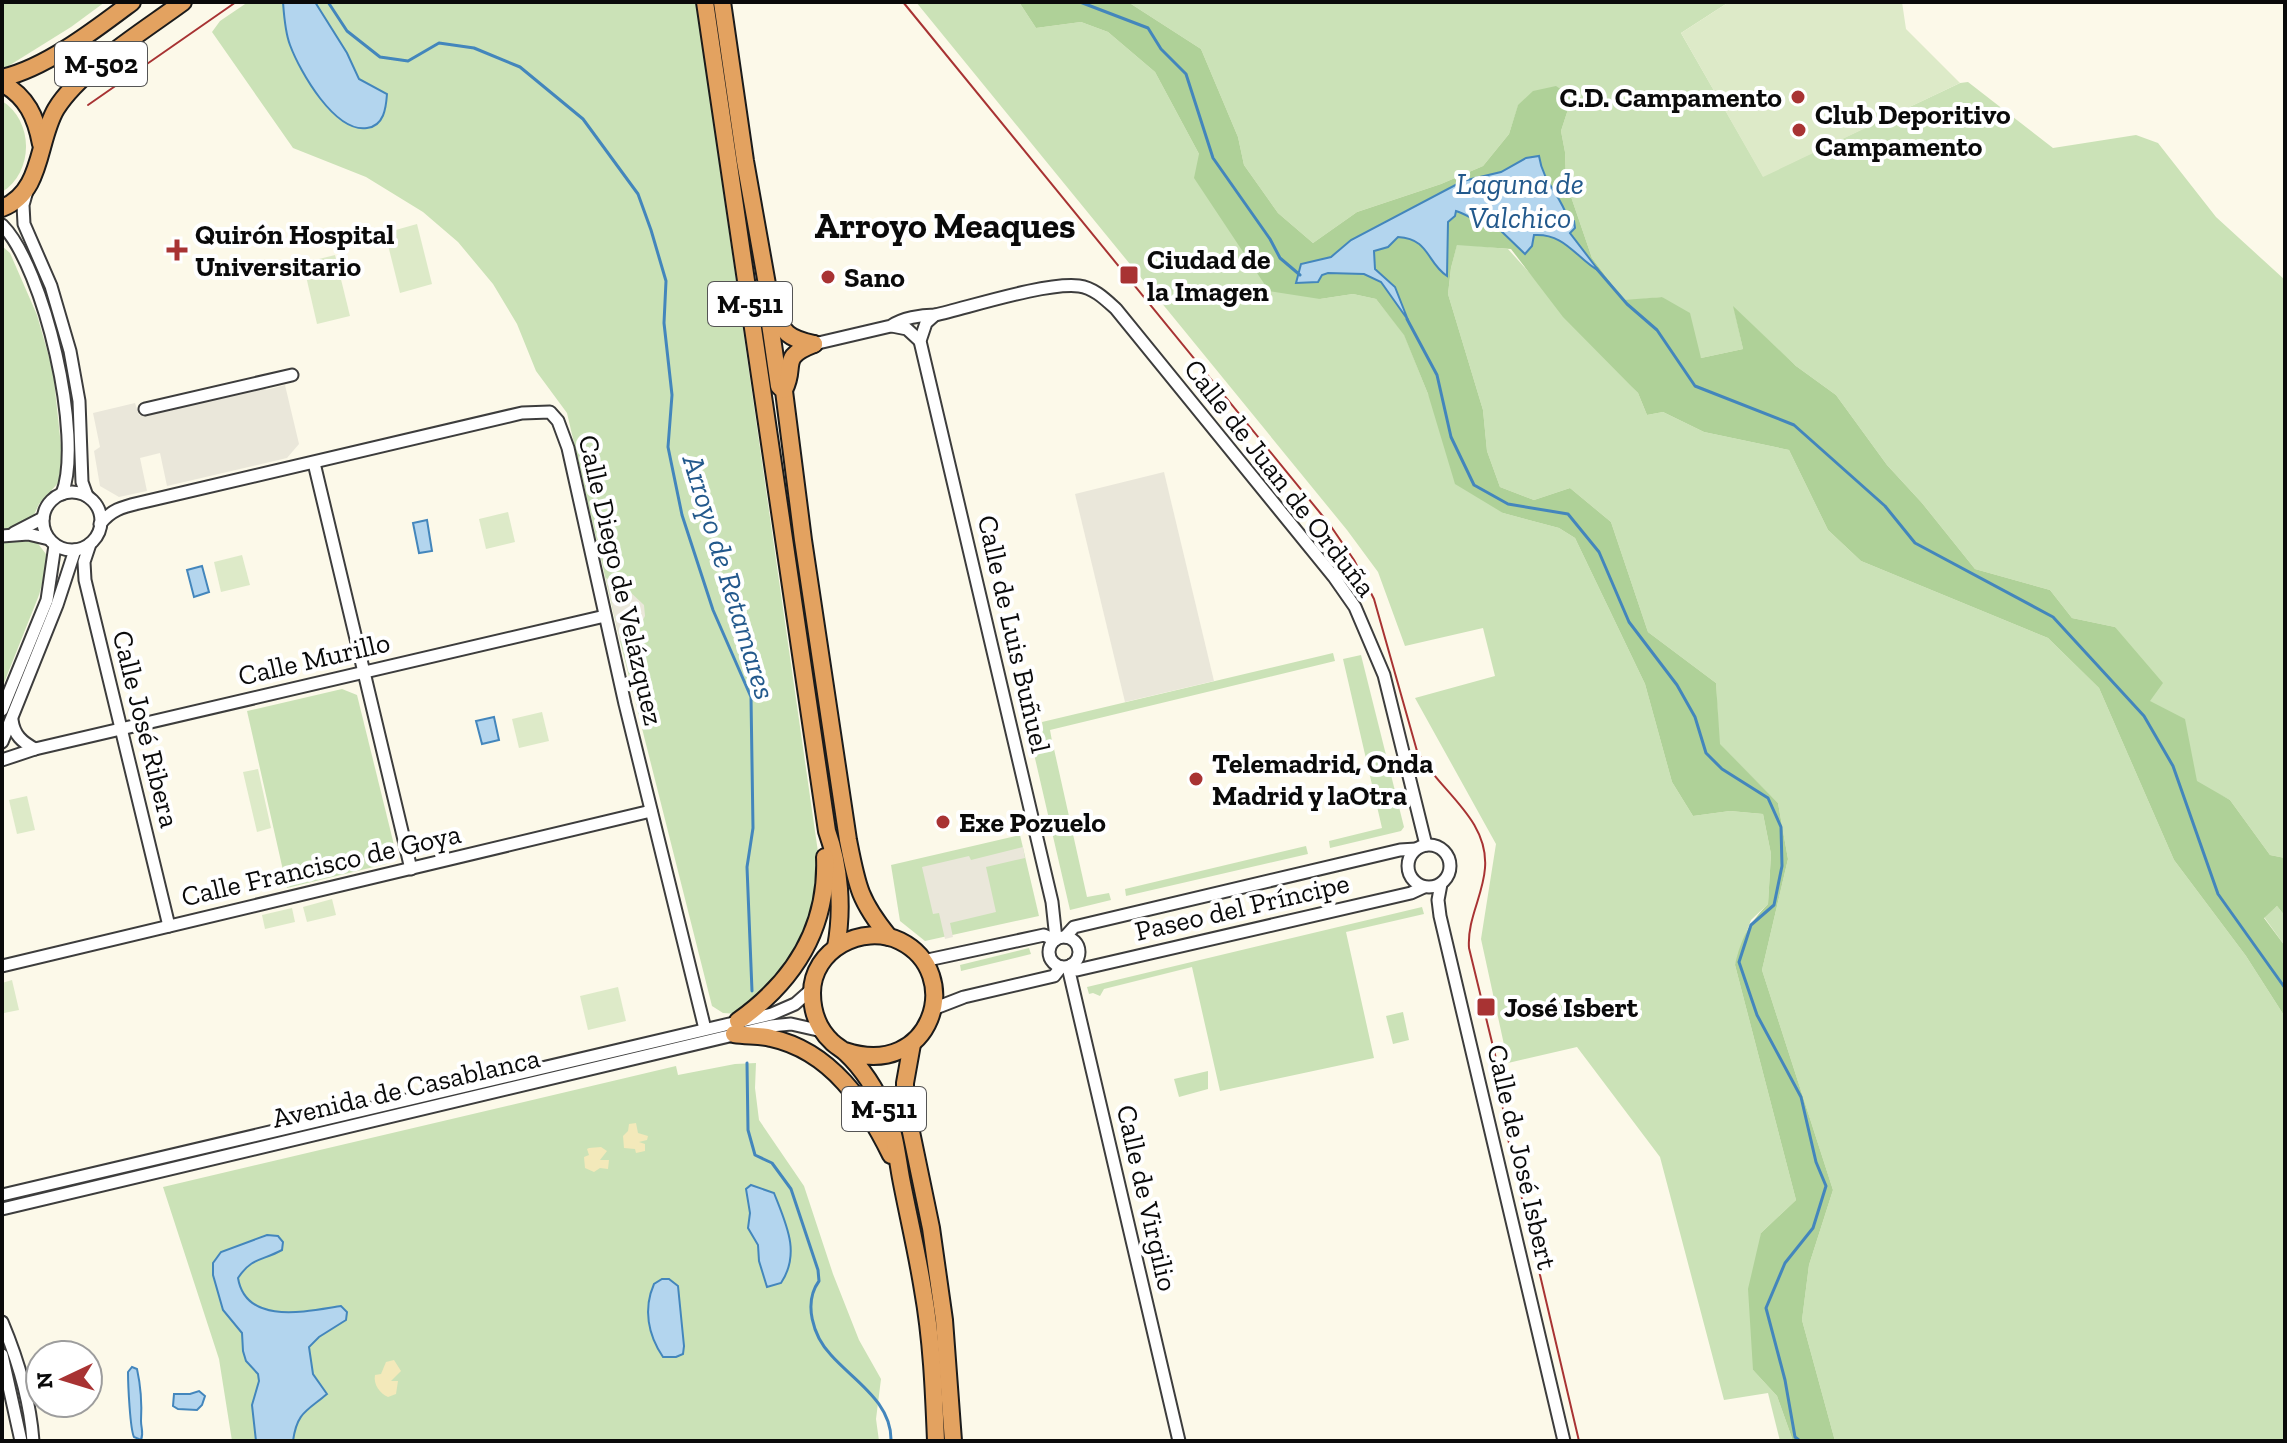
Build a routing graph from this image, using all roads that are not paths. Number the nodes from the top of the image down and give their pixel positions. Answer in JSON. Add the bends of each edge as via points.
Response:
{"nodes":[{"id":1,"x":132,"y":2,"type":"edge"},
{"id":2,"x":183,"y":2,"type":"edge"},
{"id":3,"x":705,"y":2,"type":"edge"},
{"id":4,"x":722,"y":2,"type":"edge"},
{"id":5,"x":2,"y":81,"type":"edge"},
{"id":6,"x":42,"y":146,"type":"junction"},
{"id":7,"x":29,"y":186,"type":"junction"},
{"id":8,"x":2,"y":208,"type":"edge"},
{"id":9,"x":2,"y":225,"type":"edge"},
{"id":10,"x":768,"y":290,"type":"junction"},
{"id":11,"x":935,"y":315,"type":"junction"},
{"id":12,"x":891,"y":326,"type":"junction"},
{"id":13,"x":920,"y":341,"type":"junction"},
{"id":14,"x":814,"y":344,"type":"junction"},
{"id":15,"x":292,"y":375,"type":"dead end"},
{"id":16,"x":784,"y":391,"type":"junction"},
{"id":17,"x":145,"y":409,"type":"dead end"},
{"id":18,"x":314,"y":463,"type":"junction"},
{"id":19,"x":62,"y":494,"type":"junction"},
{"id":20,"x":87,"y":496,"type":"junction"},
{"id":21,"x":43,"y":518,"type":"junction"},
{"id":22,"x":100,"y":524,"type":"junction"},
{"id":23,"x":6,"y":536,"type":"edge"},
{"id":24,"x":52,"y":542,"type":"junction"},
{"id":25,"x":90,"y":544,"type":"junction"},
{"id":26,"x":75,"y":550,"type":"junction"},
{"id":27,"x":605,"y":616,"type":"junction"},
{"id":28,"x":364,"y":672,"type":"junction"},
{"id":29,"x":7,"y":713,"type":"edge"},
{"id":30,"x":122,"y":729,"type":"junction"},
{"id":31,"x":2,"y":742,"type":"edge"},
{"id":32,"x":35,"y":749,"type":"junction"},
{"id":33,"x":2,"y":760,"type":"edge"},
{"id":34,"x":651,"y":811,"type":"junction"},
{"id":35,"x":827,"y":831,"type":"junction"},
{"id":36,"x":1421,"y":847,"type":"junction"},
{"id":37,"x":411,"y":869,"type":"junction"},
{"id":38,"x":1441,"y":884,"type":"junction"},
{"id":39,"x":1424,"y":887,"type":"junction"},
{"id":40,"x":169,"y":926,"type":"junction"},
{"id":41,"x":889,"y":937,"type":"junction"},
{"id":42,"x":1059,"y":939,"type":"junction"},
{"id":43,"x":836,"y":947,"type":"junction"},
{"id":44,"x":923,"y":961,"type":"junction"},
{"id":45,"x":2,"y":966,"type":"edge"},
{"id":46,"x":1067,"y":966,"type":"junction"},
{"id":47,"x":812,"y":989,"type":"junction"},
{"id":48,"x":933,"y":1009,"type":"junction"},
{"id":49,"x":736,"y":1028,"type":"junction"},
{"id":50,"x":705,"y":1029,"type":"junction"},
{"id":51,"x":822,"y":1031,"type":"junction"},
{"id":52,"x":912,"y":1044,"type":"junction"},
{"id":53,"x":845,"y":1051,"type":"junction"},
{"id":54,"x":900,"y":1176,"type":"junction"},
{"id":55,"x":2,"y":1195,"type":"edge"},
{"id":56,"x":2,"y":1209,"type":"edge"},
{"id":57,"x":2,"y":1322,"type":"edge"},
{"id":58,"x":2,"y":1355,"type":"edge"},
{"id":59,"x":21,"y":1441,"type":"edge"},
{"id":60,"x":33,"y":1441,"type":"edge"},
{"id":61,"x":936,"y":1441,"type":"edge"},
{"id":62,"x":953,"y":1441,"type":"edge"},
{"id":63,"x":1179,"y":1441,"type":"edge"},
{"id":64,"x":1564,"y":1441,"type":"edge"}],
"edges":[{"from":1,"to":5,"type":"highway","number":"M-502","via":[[69,46]]},
{"from":2,"to":6,"type":"highway","number":"M-502","via":[[72,90],[49,121]]},
{"from":3,"to":35,"type":"highway","number":"M-511"},
{"from":4,"to":10,"type":"highway","number":"M-511"},
{"from":5,"to":6,"type":"highway","number":"M-502","via":[[26,102]]},
{"from":6,"to":7,"type":"highway","number":"M-502"},
{"from":7,"to":8,"type":"highway"},
{"from":7,"to":20,"type":"street","via":[[24,224],[51,286],[70,351]]},
{"from":9,"to":19,"type":"street","via":[[39,293],[56,354],[69,458]]},
{"from":10,"to":14,"type":"highway","via":[[783,332]]},
{"from":10,"to":16,"type":"highway","number":"M-511","via":[[779,386]]},
{"from":11,"to":12,"type":"street"},
{"from":11,"to":13,"type":"street"},
{"from":11,"to":36,"type":"street","name":"Calle de Juan de Orduña","via":[[1062,287],[1089,288],[1116,309],[1355,607],[1384,675]]},
{"from":12,"to":13,"type":"street","via":[[907,329]]},
{"from":12,"to":14,"type":"street"},
{"from":13,"to":42,"type":"street","name":"Calle de Luis Buñuel"},
{"from":14,"to":16,"type":"highway","via":[[797,351],[790,361]]},
{"from":15,"to":17,"type":"street"},
{"from":16,"to":41,"type":"highway","number":"M-511","via":[[857,887]]},
{"from":18,"to":22,"type":"street","name":"Calle Diego de Velázquez","via":[[117,508]]},
{"from":18,"to":27,"type":"street","name":"Calle Diego de Velázquez","via":[[522,413],[550,412],[568,448]]},
{"from":18,"to":28,"type":"street"},
{"from":19,"to":20,"type":"street"},
{"from":19,"to":21,"type":"street","via":[[49,503]]},
{"from":20,"to":22,"type":"street","via":[[97,507]]},
{"from":21,"to":23,"type":"street"},
{"from":21,"to":24,"type":"street"},
{"from":22,"to":25,"type":"street"},
{"from":23,"to":24,"type":"street","via":[[28,534]]},
{"from":24,"to":26,"type":"street"},
{"from":24,"to":29,"type":"street","via":[[47,600]]},
{"from":25,"to":26,"type":"street"},
{"from":25,"to":30,"type":"street","name":"Calle José Ribera","via":[[85,580]]},
{"from":26,"to":29,"type":"street","via":[[57,605]]},
{"from":27,"to":28,"type":"street","name":"Calle Murillo"},
{"from":27,"to":34,"type":"street","name":"Calle Diego de Velázquez"},
{"from":28,"to":30,"type":"street","name":"Calle Murillo"},
{"from":28,"to":37,"type":"street"},
{"from":29,"to":31,"type":"street"},
{"from":29,"to":32,"type":"street","via":[[14,732]]},
{"from":30,"to":32,"type":"street","name":"Calle Murillo"},
{"from":30,"to":40,"type":"street","name":"Calle José Ribera"},
{"from":32,"to":33,"type":"street","name":"Calle Murillo"},
{"from":34,"to":37,"type":"street","name":"Calle Francisco de Goya"},
{"from":34,"to":50,"type":"street","name":"Calle Diego de Velázquez"},
{"from":35,"to":43,"type":"highway","number":"M-511","via":[[840,905]]},
{"from":35,"to":49,"type":"highway","via":[[826,881],[810,939],[781,984]]},
{"from":36,"to":38,"type":"street","via":[[1437,846],[1446,853],[1449,875]]},
{"from":36,"to":39,"type":"street","via":[[1408,866],[1415,883]]},
{"from":36,"to":42,"type":"street","name":"Paseo del Príncipe","via":[[1074,927]]},
{"from":37,"to":40,"type":"street","name":"Calle Francisco de Goya"},
{"from":38,"to":39,"type":"street"},
{"from":38,"to":64,"type":"street","name":"Calle de José Isbert","via":[[1440,916]]},
{"from":39,"to":46,"type":"street","name":"Paseo del Príncipe","via":[[1077,970]]},
{"from":40,"to":45,"type":"street","name":"Calle Francisco de Goya"},
{"from":41,"to":43,"type":"highway","via":[[862,936]]},
{"from":41,"to":44,"type":"highway","number":"M-511"},
{"from":42,"to":44,"type":"street","name":"Paseo del Príncipe","via":[[1044,935]]},
{"from":42,"to":46,"type":"street","via":[[1049,952],[1055,964]]},
{"from":42,"to":46,"type":"street","via":[[1077,945],[1077,960]]},
{"from":43,"to":47,"type":"highway","number":"M-511","via":[[824,958]]},
{"from":44,"to":48,"type":"highway","via":[[932,984]]},
{"from":46,"to":48,"type":"street","name":"Paseo del Príncipe","via":[[1054,976]]},
{"from":46,"to":63,"type":"street","name":"Calle de Virgilio"},
{"from":47,"to":49,"type":"street","name":"Avenida de Casablanca","via":[[786,1009]]},
{"from":47,"to":51,"type":"highway","via":[[813,1011]]},
{"from":48,"to":52,"type":"highway","number":"M-511"},
{"from":49,"to":50,"type":"street","name":"Avenida de Casablanca"},
{"from":49,"to":51,"type":"street","name":"Avenida de Casablanca","via":[[791,1024]]},
{"from":49,"to":54,"type":"highway","via":[[801,1049],[839,1075],[875,1123]]},
{"from":49,"to":56,"type":"street","name":"Avenida de Casablanca"},
{"from":50,"to":55,"type":"street","name":"Avenida de Casablanca"},
{"from":51,"to":53,"type":"highway","number":"M-511"},
{"from":52,"to":53,"type":"highway","number":"M-511","via":[[880,1058]]},
{"from":52,"to":62,"type":"highway","number":"M-511","via":[[905,1103],[931,1228]]},
{"from":53,"to":54,"type":"highway","number":"M-511","via":[[887,1114]]},
{"from":54,"to":61,"type":"highway","number":"M-511","via":[[924,1292]]},
{"from":57,"to":60,"type":"street","via":[[29,1403]]},
{"from":58,"to":59,"type":"street"}]}
